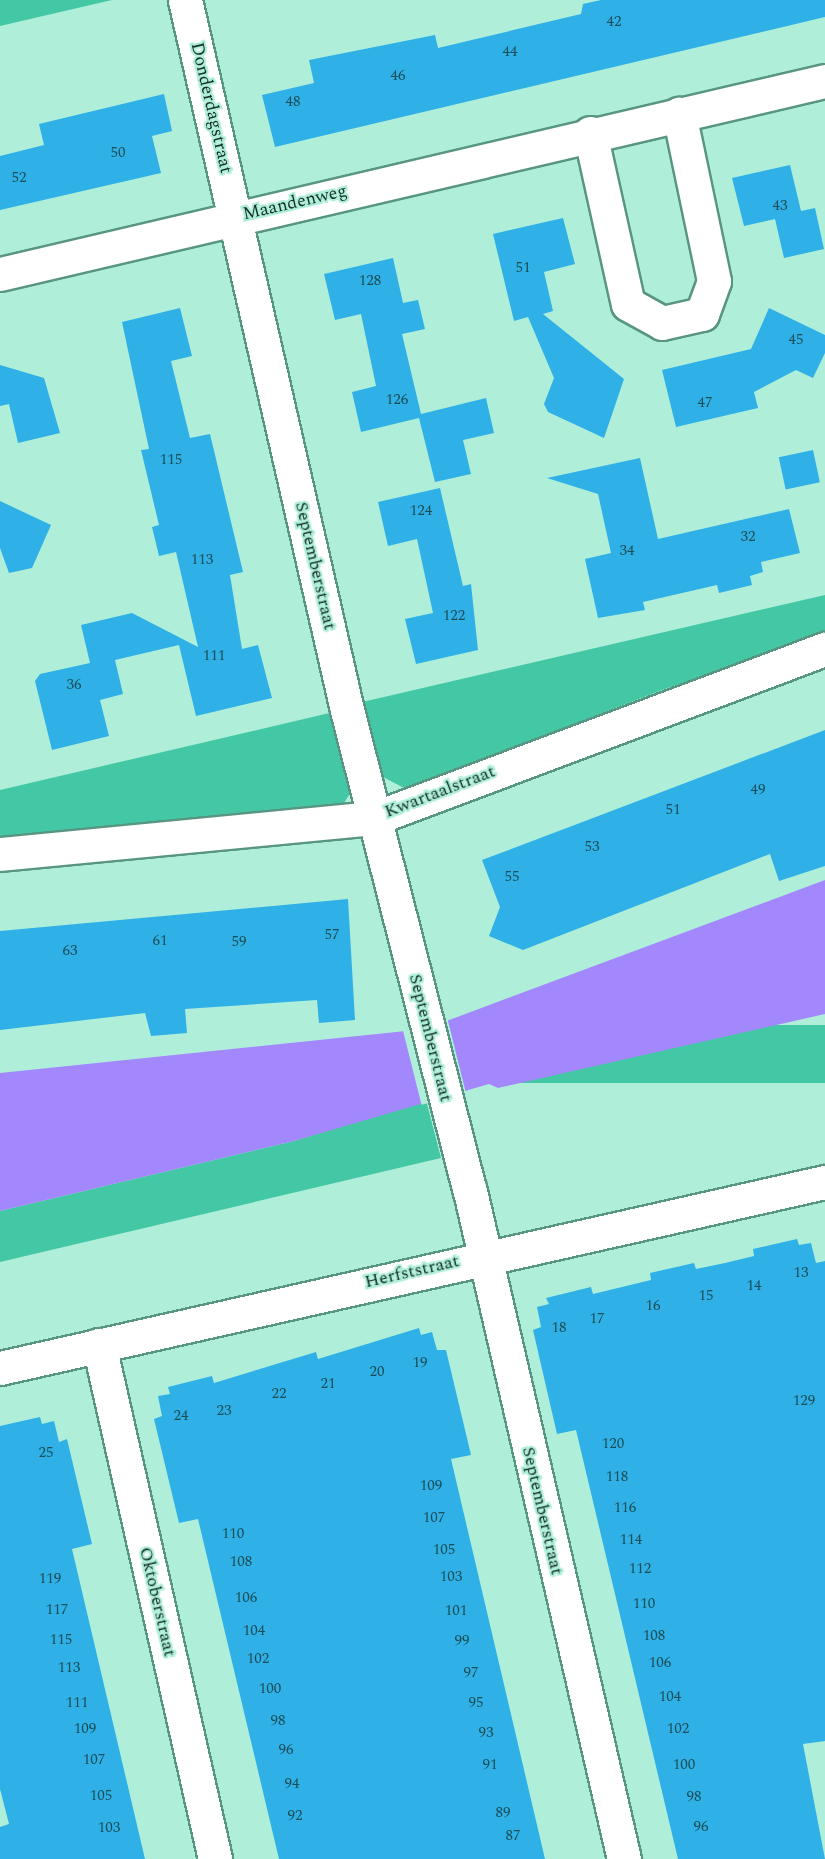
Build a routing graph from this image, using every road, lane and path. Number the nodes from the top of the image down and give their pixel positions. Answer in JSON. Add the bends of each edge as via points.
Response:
{"nodes":[{"id":1,"x":185,"y":0,"type":"edge"},
{"id":2,"x":825,"y":81,"type":"edge"},
{"id":3,"x":679,"y":114,"type":"junction"},
{"id":4,"x":590,"y":133,"type":"junction"},
{"id":5,"x":236,"y":217,"type":"junction"},
{"id":6,"x":0,"y":274,"type":"edge"},
{"id":7,"x":825,"y":649,"type":"edge"},
{"id":8,"x":375,"y":818,"type":"junction"},
{"id":9,"x":0,"y":854,"type":"edge"},
{"id":10,"x":825,"y":1182,"type":"edge"},
{"id":11,"x":483,"y":1256,"type":"junction"},
{"id":12,"x":99,"y":1345,"type":"junction"},
{"id":13,"x":0,"y":1368,"type":"edge"},
{"id":14,"x":215,"y":1859,"type":"edge"},
{"id":15,"x":624,"y":1859,"type":"edge"}],
"edges":[{"from":1,"to":5,"type":"street","name":"Donderdagstraat"},
{"from":2,"to":3,"type":"street","name":"Maandenweg"},
{"from":3,"to":4,"type":"street","name":"Maandenweg"},
{"from":3,"to":4,"type":"street","via":[[714,281],[702,314],[662,323],[628,303]]},
{"from":4,"to":5,"type":"street","name":"Maandenweg"},
{"from":5,"to":6,"type":"street","name":"Maandenweg"},
{"from":5,"to":8,"type":"street","name":"Septemberstraat"},
{"from":7,"to":8,"type":"street","name":"Kwartaalstraat","via":[[669,703]]},
{"from":8,"to":9,"type":"street","name":"Kwartaalstraat"},
{"from":8,"to":11,"type":"street","name":"Septemberstraat"},
{"from":10,"to":11,"type":"street","name":"Herfststraat"},
{"from":11,"to":12,"type":"street","name":"Herfststraat"},
{"from":11,"to":15,"type":"street","name":"Septemberstraat"},
{"from":12,"to":13,"type":"street","name":"Herfststraat"},
{"from":12,"to":14,"type":"street","name":"Oktoberstraat"}]}
